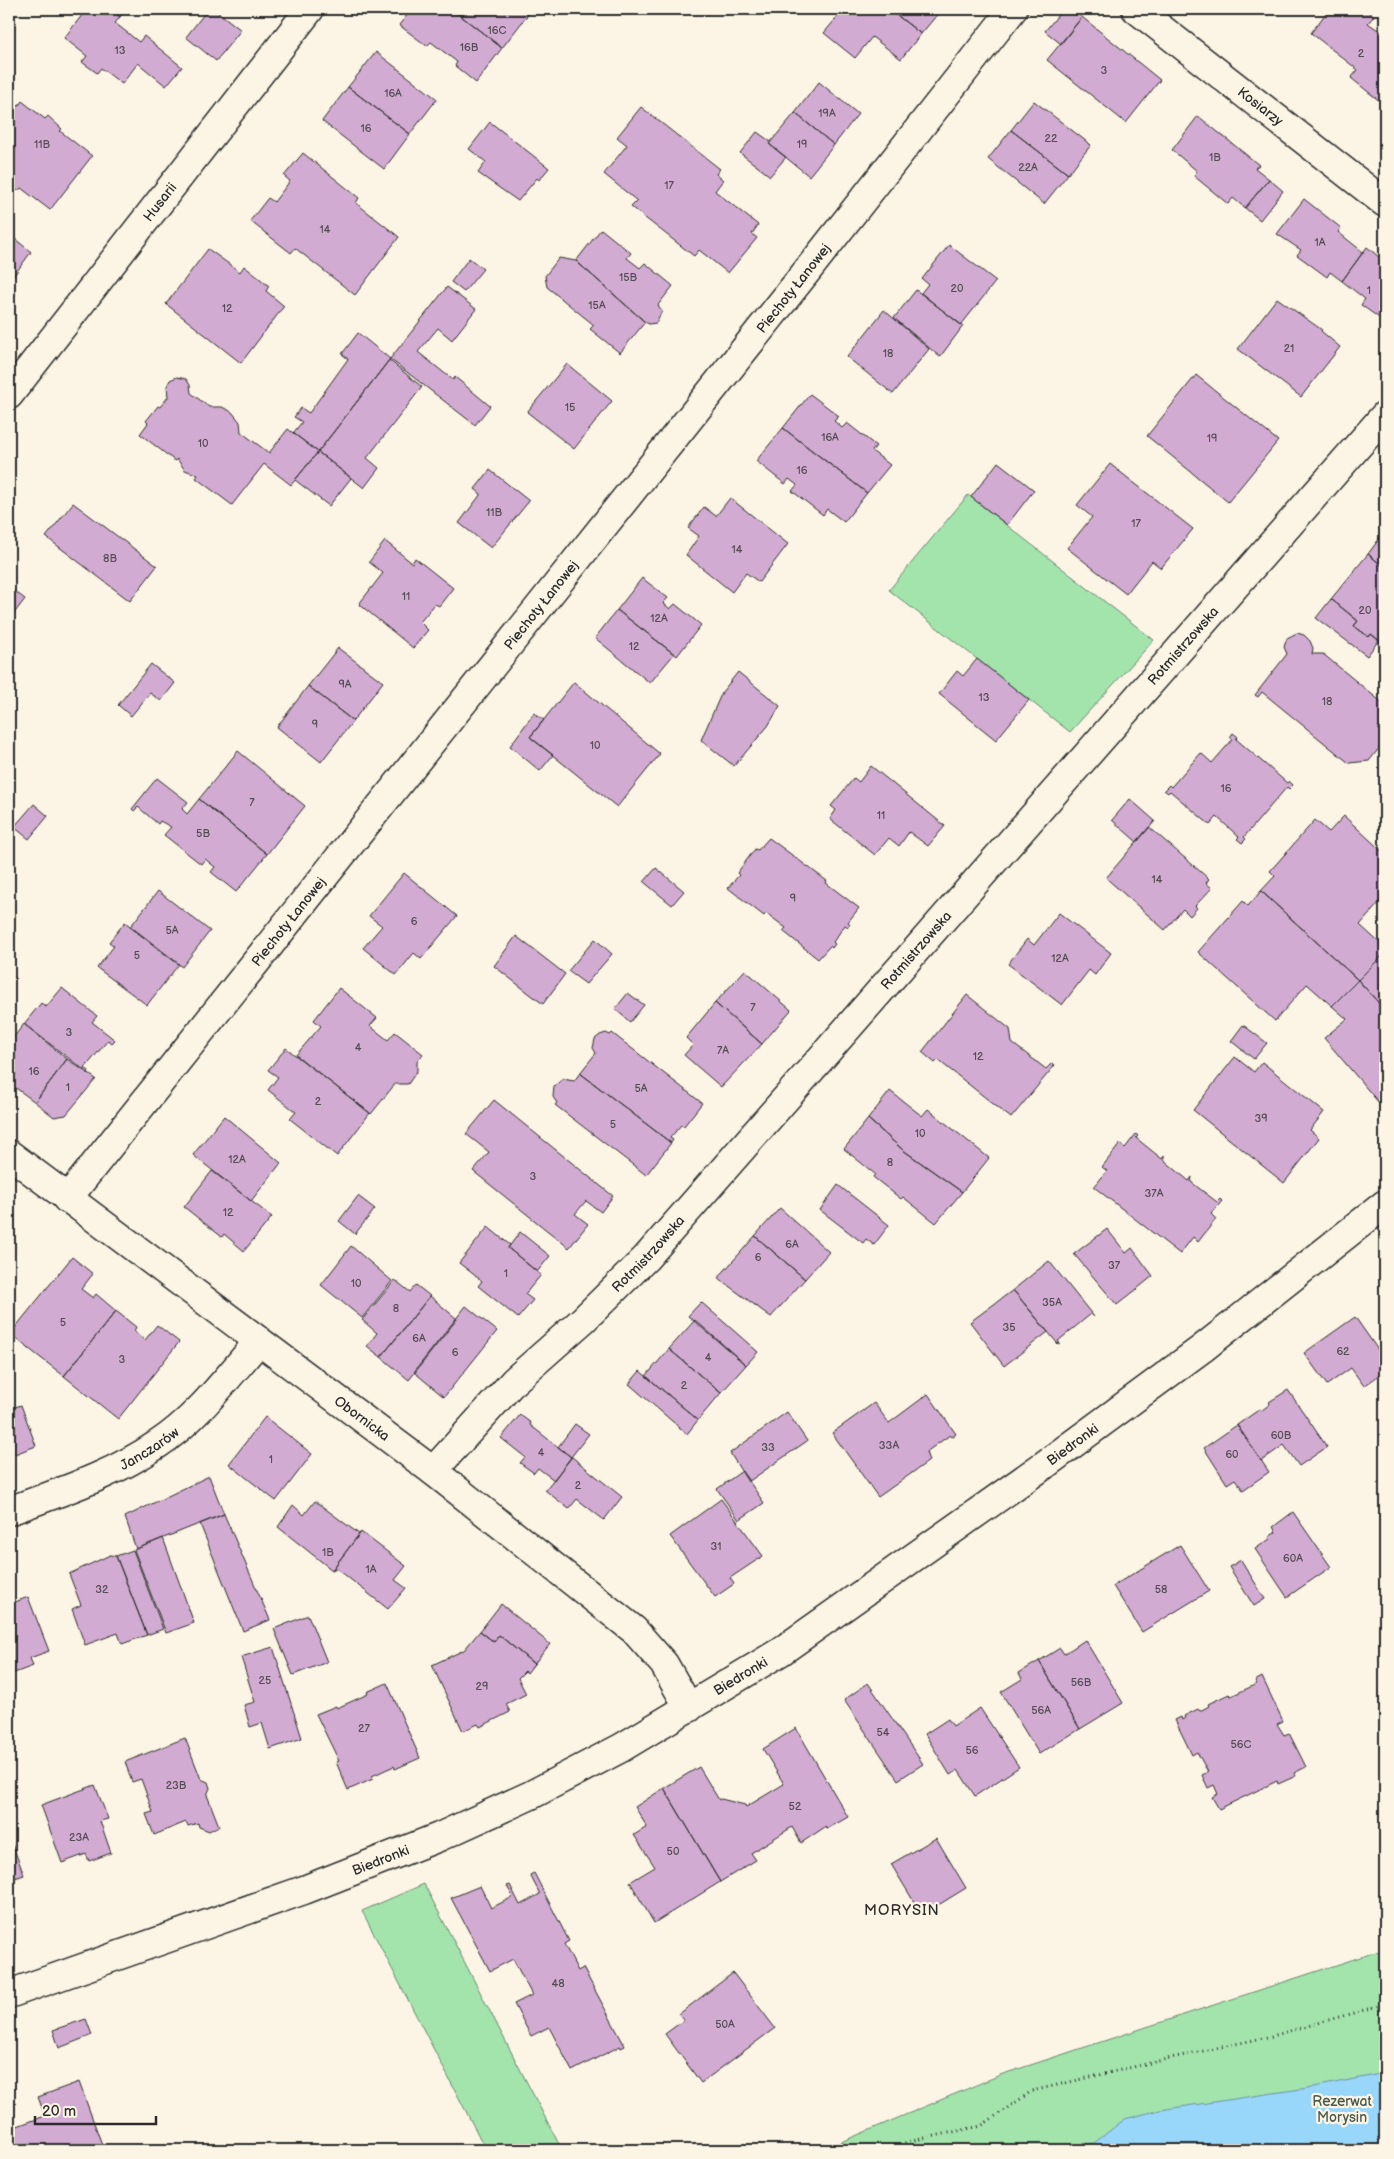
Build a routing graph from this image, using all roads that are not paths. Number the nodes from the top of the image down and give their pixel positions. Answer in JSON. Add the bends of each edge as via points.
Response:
{"nodes":[{"id":1,"x":310,"y":9,"type":"edge"},
{"id":2,"x":1013,"y":9,"type":"edge"},
{"id":3,"x":1136,"y":9,"type":"edge"},
{"id":4,"x":1385,"y":203,"type":"edge"},
{"id":5,"x":9,"y":395,"type":"edge"},
{"id":6,"x":1385,"y":415,"type":"edge"},
{"id":7,"x":9,"y":1154,"type":"edge"},
{"id":8,"x":68,"y":1199,"type":"junction"},
{"id":9,"x":1385,"y":1204,"type":"edge"},
{"id":10,"x":259,"y":1341,"type":"junction"},
{"id":11,"x":433,"y":1472,"type":"junction"},
{"id":12,"x":9,"y":1510,"type":"edge"},
{"id":13,"x":689,"y":1708,"type":"junction"},
{"id":14,"x":9,"y":1994,"type":"edge"}],
"edges":[{"from":1,"to":5,"type":"street","name":"Husarii"},
{"from":2,"to":8,"type":"street","name":"Piechoty Łanowej"},
{"from":3,"to":4,"type":"street","name":"Kosiarzy"},
{"from":6,"to":11,"type":"street","name":"Rotmistrzowska","via":[[646,1258],[514,1381]]},
{"from":7,"to":8,"type":"street","name":"Obornicka"},
{"from":8,"to":10,"type":"street","name":"Obornicka"},
{"from":9,"to":13,"type":"street","name":"Biedronki","via":[[1203,1348],[1047,1463],[780,1652]]},
{"from":10,"to":11,"type":"street","name":"Obornicka"},
{"from":10,"to":12,"type":"street","name":"Janczarów","via":[[191,1417],[159,1444],[120,1468]]},
{"from":11,"to":13,"type":"street","name":"Obornicka","via":[[634,1630],[664,1664]]},
{"from":13,"to":14,"type":"street","name":"Biedronki","via":[[532,1795],[440,1837],[304,1890]]}]}
